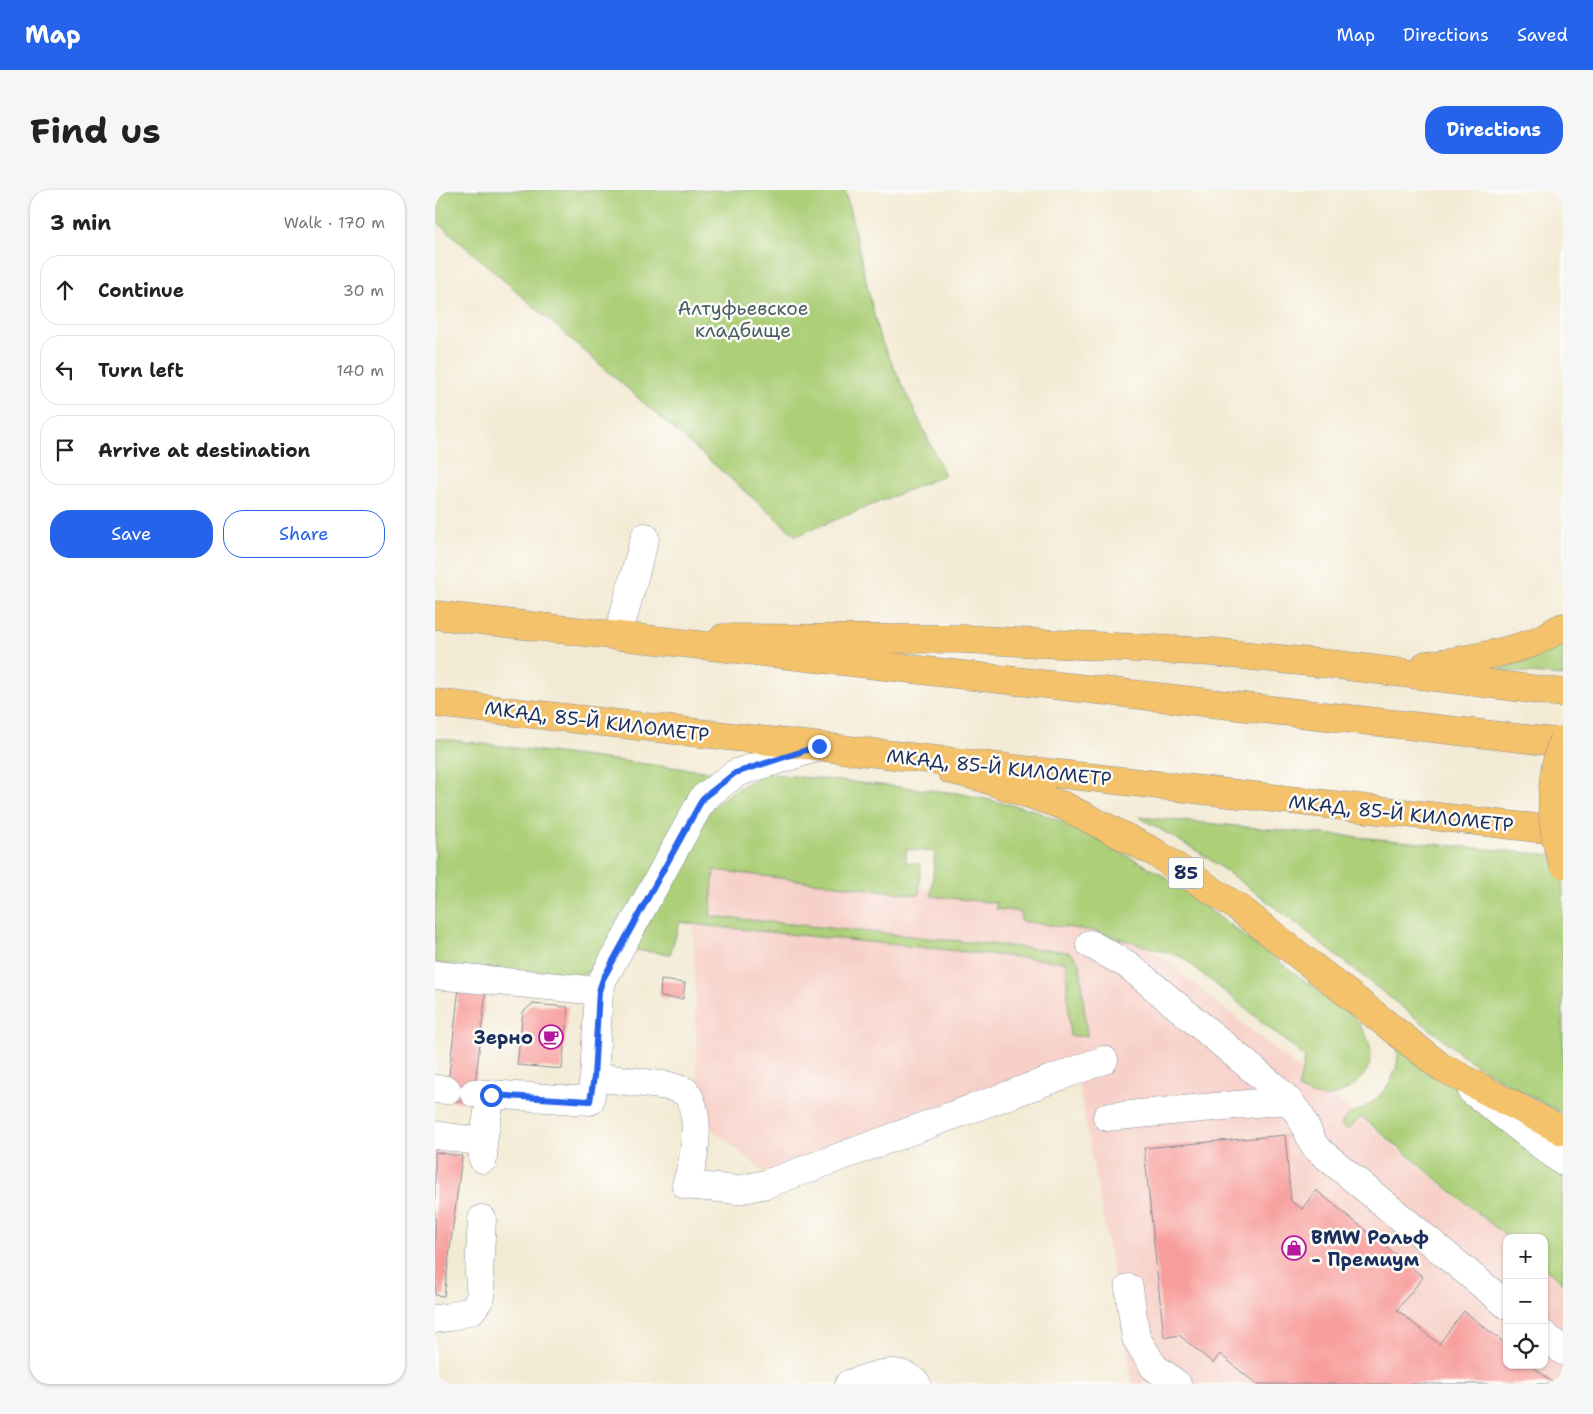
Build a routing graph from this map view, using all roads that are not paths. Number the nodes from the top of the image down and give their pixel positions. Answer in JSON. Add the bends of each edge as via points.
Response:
{"nodes":[{"id":1,"x":645,"y":538,"type":"dead end"},
{"id":2,"x":435,"y":615,"type":"edge"},
{"id":3,"x":1563,"y":627,"type":"edge"},
{"id":4,"x":626,"y":636,"type":"junction"},
{"id":5,"x":1339,"y":665,"type":"junction"},
{"id":6,"x":1563,"y":693,"type":"edge"},
{"id":7,"x":435,"y":703,"type":"edge"},
{"id":8,"x":1563,"y":741,"type":"edge"},
{"id":9,"x":819,"y":746,"type":"junction"},
{"id":10,"x":891,"y":755,"type":"junction"},
{"id":11,"x":1563,"y":830,"type":"edge"},
{"id":12,"x":1563,"y":864,"type":"edge"},
{"id":13,"x":1090,"y":944,"type":"dead end"},
{"id":14,"x":435,"y":975,"type":"edge"},
{"id":15,"x":599,"y":991,"type":"junction"},
{"id":16,"x":1104,"y":1060,"type":"dead end"},
{"id":17,"x":1441,"y":1067,"type":"junction"},
{"id":18,"x":594,"y":1077,"type":"junction"},
{"id":19,"x":1288,"y":1100,"type":"junction"},
{"id":20,"x":1107,"y":1117,"type":"dead end"},
{"id":21,"x":1563,"y":1131,"type":"edge"},
{"id":22,"x":435,"y":1135,"type":"edge"},
{"id":23,"x":1563,"y":1162,"type":"edge"},
{"id":24,"x":482,"y":1219,"type":"dead end"},
{"id":25,"x":1129,"y":1288,"type":"dead end"},
{"id":26,"x":1503,"y":1301,"type":"edge"},
{"id":27,"x":435,"y":1319,"type":"edge"},
{"id":28,"x":1548,"y":1338,"type":"edge"},
{"id":29,"x":1563,"y":1350,"type":"edge"},
{"id":30,"x":849,"y":1384,"type":"edge"},
{"id":31,"x":917,"y":1384,"type":"edge"},
{"id":32,"x":1177,"y":1384,"type":"edge"}],
"edges":[{"from":1,"to":4,"type":"street"},
{"from":2,"to":4,"type":"main road"},
{"from":3,"to":5,"type":"main road","via":[[1532,643],[1462,661],[1417,666]]},
{"from":4,"to":5,"type":"main road","via":[[963,639],[1212,652]]},
{"from":4,"to":8,"type":"main road"},
{"from":5,"to":6,"type":"main road"},
{"from":7,"to":9,"type":"main road","name":"МКАД, 85-Й КИЛОМЕТР"},
{"from":8,"to":12,"type":"main road","bridge":true,"via":[[1558,753],[1552,799],[1557,846]]},
{"from":9,"to":10,"type":"main road","name":"МКАД, 85-Й КИЛОМЕТР"},
{"from":9,"to":15,"type":"street","via":[[735,773],[703,798]]},
{"from":10,"to":11,"type":"main road","name":"МКАД, 85-Й КИЛОМЕТР"},
{"from":10,"to":17,"type":"main road","number":"85","via":[[983,778],[1063,806],[1154,852],[1240,910]]},
{"from":13,"to":19,"type":"street","via":[[1128,965]]},
{"from":14,"to":15,"type":"street"},
{"from":15,"to":18,"type":"street"},
{"from":16,"to":18,"type":"street","via":[[766,1184],[738,1190],[686,1185],[692,1168],[696,1123],[694,1106],[685,1092],[669,1086]]},
{"from":17,"to":21,"type":"main road"},
{"from":17,"to":23,"type":"street","number":"85"},
{"from":18,"to":22,"type":"street","via":[[590,1101],[483,1094],[483,1150]]},
{"from":19,"to":20,"type":"street"},
{"from":19,"to":26,"type":"street","via":[[1300,1115],[1315,1147]]},
{"from":24,"to":27,"type":"street","via":[[481,1297],[472,1310]]},
{"from":25,"to":32,"type":"street","via":[[1136,1338],[1155,1367]]},
{"from":28,"to":29,"type":"street"},
{"from":30,"to":31,"type":"street","via":[[890,1371]]}]}
